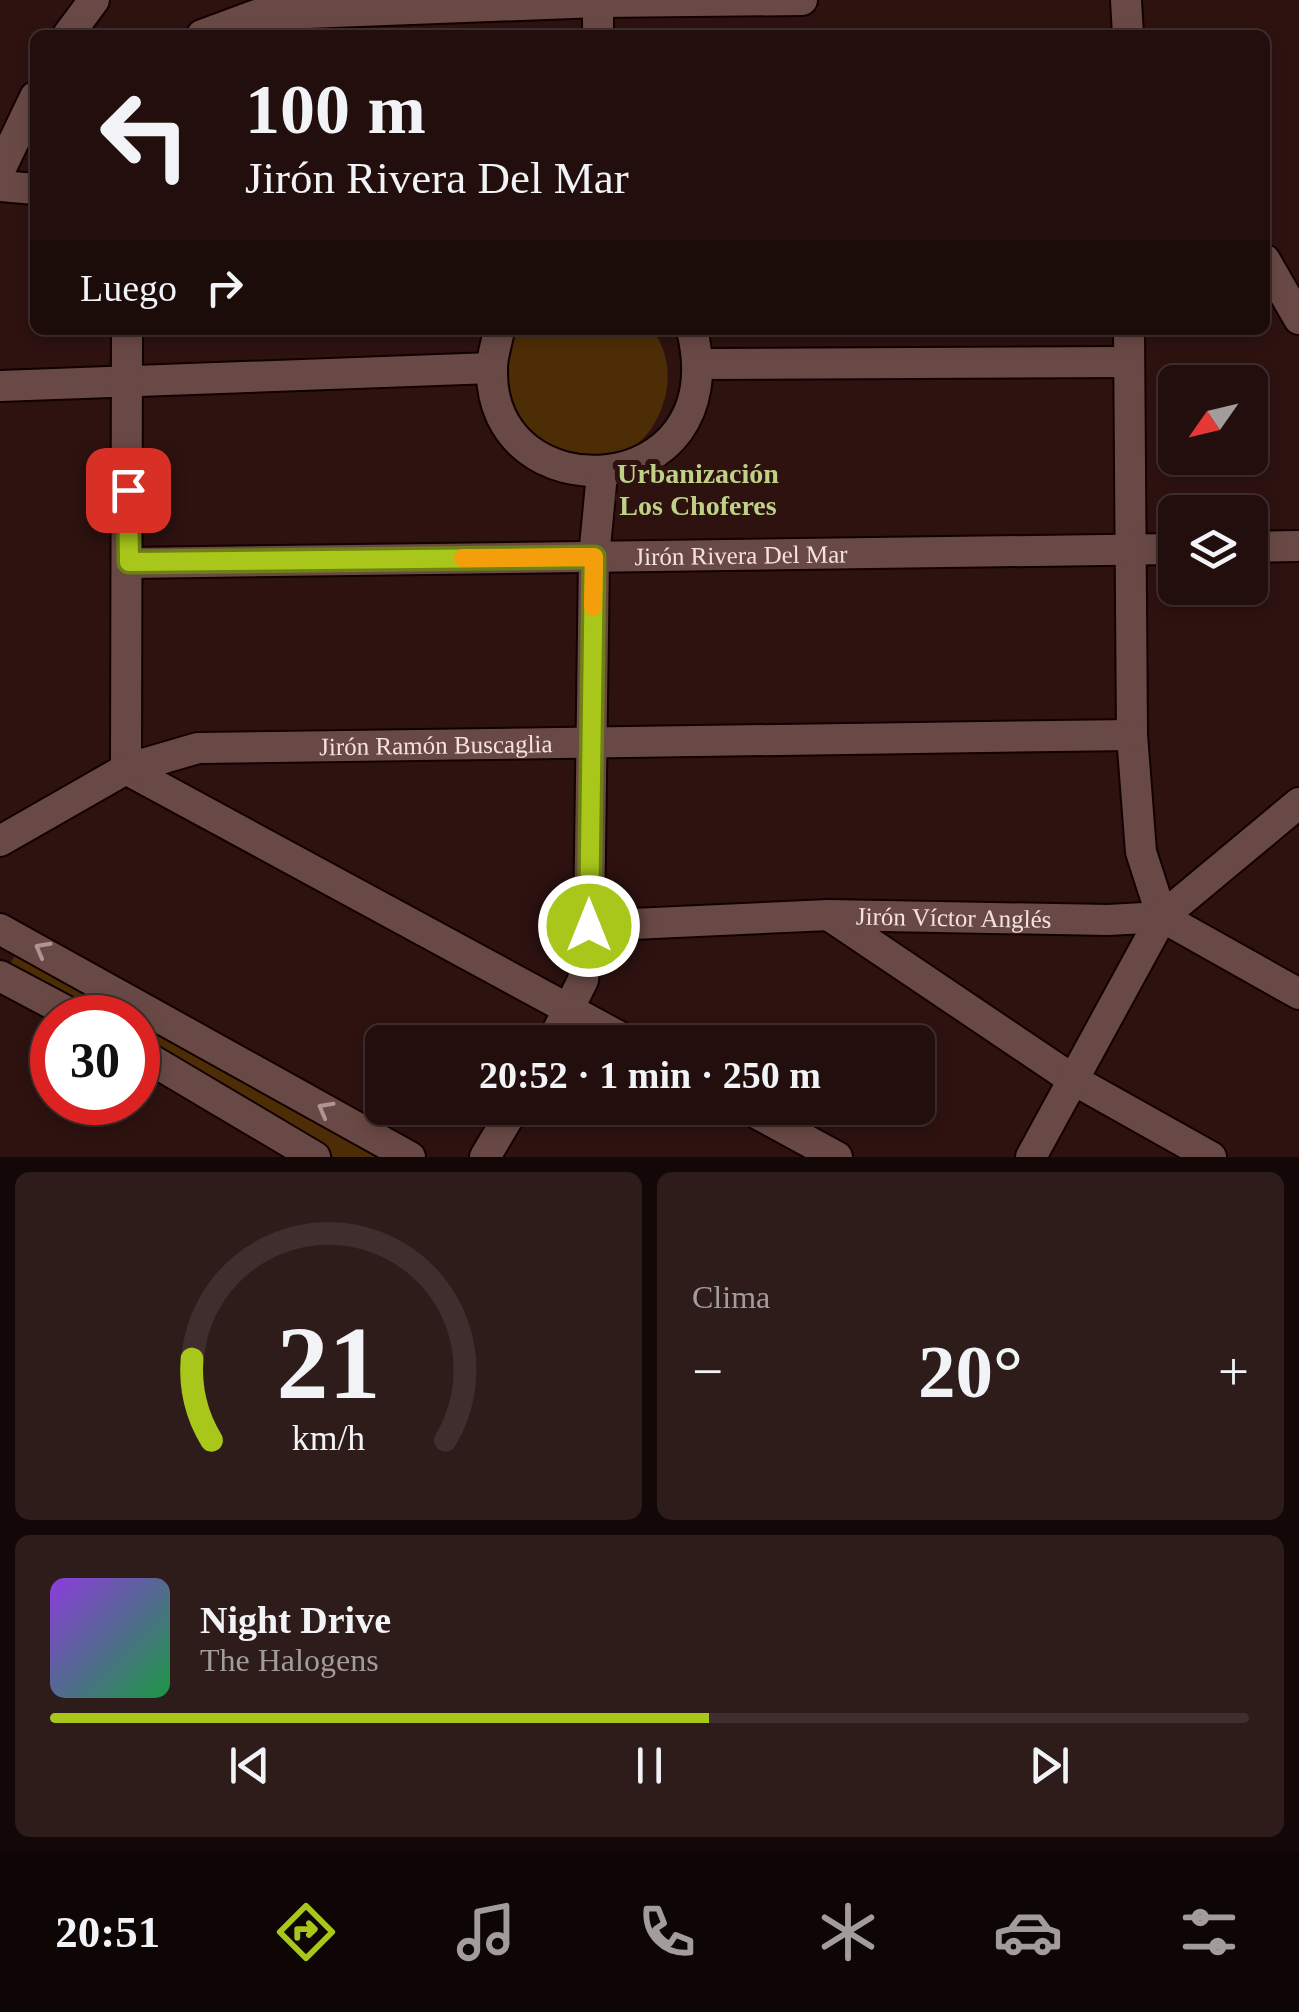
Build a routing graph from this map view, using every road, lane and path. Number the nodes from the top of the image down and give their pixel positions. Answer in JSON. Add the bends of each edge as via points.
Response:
{"nodes":[{"id":1,"x":94,"y":0,"type":"edge"},
{"id":2,"x":802,"y":0,"type":"edge"},
{"id":3,"x":598,"y":1,"type":"edge"},
{"id":4,"x":72,"y":30,"type":"edge"},
{"id":5,"x":216,"y":30,"type":"edge"},
{"id":6,"x":598,"y":30,"type":"edge"},
{"id":7,"x":30,"y":107,"type":"edge"},
{"id":8,"x":0,"y":170,"type":"edge"},
{"id":9,"x":0,"y":186,"type":"edge"},
{"id":10,"x":30,"y":189,"type":"edge"},
{"id":11,"x":1270,"y":269,"type":"edge"},
{"id":12,"x":1299,"y":319,"type":"edge"},
{"id":13,"x":128,"y":335,"type":"edge"},
{"id":14,"x":498,"y":335,"type":"edge"},
{"id":15,"x":693,"y":335,"type":"edge"},
{"id":16,"x":1129,"y":335,"type":"edge"},
{"id":17,"x":1129,"y":362,"type":"junction"},
{"id":18,"x":701,"y":364,"type":"junction"},
{"id":19,"x":492,"y":368,"type":"junction"},
{"id":20,"x":126,"y":380,"type":"junction"},
{"id":21,"x":0,"y":386,"type":"edge"},
{"id":22,"x":602,"y":474,"type":"junction"},
{"id":23,"x":1299,"y":546,"type":"edge"},
{"id":24,"x":1268,"y":547,"type":"edge"},
{"id":25,"x":1158,"y":549,"type":"edge"},
{"id":26,"x":1129,"y":550,"type":"junction"},
{"id":27,"x":594,"y":557,"type":"junction"},
{"id":28,"x":129,"y":562,"type":"junction"},
{"id":29,"x":1132,"y":735,"type":"junction"},
{"id":30,"x":590,"y":742,"type":"junction"},
{"id":31,"x":126,"y":769,"type":"junction"},
{"id":32,"x":1299,"y":802,"type":"edge"},
{"id":33,"x":0,"y":842,"type":"edge"},
{"id":34,"x":829,"y":915,"type":"junction"},
{"id":35,"x":1162,"y":917,"type":"junction"},
{"id":36,"x":589,"y":926,"type":"junction"},
{"id":37,"x":0,"y":928,"type":"edge"},
{"id":38,"x":0,"y":976,"type":"edge"},
{"id":39,"x":1299,"y":994,"type":"edge"},
{"id":40,"x":36,"y":995,"type":"edge"},
{"id":41,"x":570,"y":1010,"type":"junction"},
{"id":42,"x":562,"y":1025,"type":"edge"},
{"id":43,"x":597,"y":1025,"type":"edge"},
{"id":44,"x":160,"y":1065,"type":"edge"},
{"id":45,"x":1072,"y":1079,"type":"junction"},
{"id":46,"x":504,"y":1125,"type":"edge"},
{"id":47,"x":778,"y":1125,"type":"edge"},
{"id":48,"x":315,"y":1157,"type":"edge"},
{"id":49,"x":410,"y":1157,"type":"edge"},
{"id":50,"x":486,"y":1157,"type":"edge"},
{"id":51,"x":837,"y":1157,"type":"edge"},
{"id":52,"x":1031,"y":1157,"type":"edge"},
{"id":53,"x":1212,"y":1157,"type":"edge"}],
"edges":[{"from":1,"to":4,"type":"street"},
{"from":2,"to":3,"type":"street"},
{"from":3,"to":5,"type":"street","via":[[256,16]]},
{"from":3,"to":6,"type":"street"},
{"from":7,"to":8,"type":"street"},
{"from":9,"to":10,"type":"street"},
{"from":11,"to":12,"type":"street"},
{"from":13,"to":20,"type":"street"},
{"from":14,"to":19,"type":"street"},
{"from":15,"to":18,"type":"street"},
{"from":16,"to":17,"type":"street"},
{"from":17,"to":18,"type":"street"},
{"from":17,"to":26,"type":"street"},
{"from":18,"to":22,"type":"street","via":[[695,404],[674,440],[642,464]]},
{"from":19,"to":20,"type":"street"},
{"from":19,"to":22,"type":"street","via":[[497,402],[537,456],[568,470]]},
{"from":20,"to":21,"type":"street"},
{"from":20,"to":28,"type":"street"},
{"from":22,"to":27,"type":"street"},
{"from":23,"to":24,"type":"street"},
{"from":25,"to":26,"type":"street","name":"Jirón Rivera Del Mar"},
{"from":26,"to":27,"type":"street","name":"Jirón Rivera Del Mar"},
{"from":26,"to":29,"type":"street"},
{"from":27,"to":28,"type":"street","name":"Jirón Rivera Del Mar"},
{"from":27,"to":30,"type":"street"},
{"from":28,"to":31,"type":"street"},
{"from":29,"to":30,"type":"street","name":"Jirón Ramón Buscaglia"},
{"from":29,"to":35,"type":"street","via":[[1141,852]]},
{"from":30,"to":31,"type":"street","name":"Jirón Ramón Buscaglia","via":[[198,748]]},
{"from":30,"to":36,"type":"street"},
{"from":31,"to":33,"type":"street","name":"Jirón Ramón Buscaglia"},
{"from":31,"to":41,"type":"street"},
{"from":32,"to":35,"type":"street"},
{"from":34,"to":35,"type":"street","name":"Jirón Víctor Anglés"},
{"from":34,"to":36,"type":"street","name":"Jirón Víctor Anglés"},
{"from":34,"to":45,"type":"street"},
{"from":35,"to":39,"type":"street"},
{"from":35,"to":45,"type":"street"},
{"from":36,"to":41,"type":"street","via":[[583,980]]},
{"from":49,"to":37,"type":"street","one_way":true},
{"from":38,"to":40,"type":"street"},
{"from":41,"to":42,"type":"street"},
{"from":41,"to":43,"type":"street"},
{"from":44,"to":48,"type":"street"},
{"from":45,"to":52,"type":"street"},
{"from":45,"to":53,"type":"street"},
{"from":46,"to":50,"type":"street"},
{"from":47,"to":51,"type":"street"}]}
